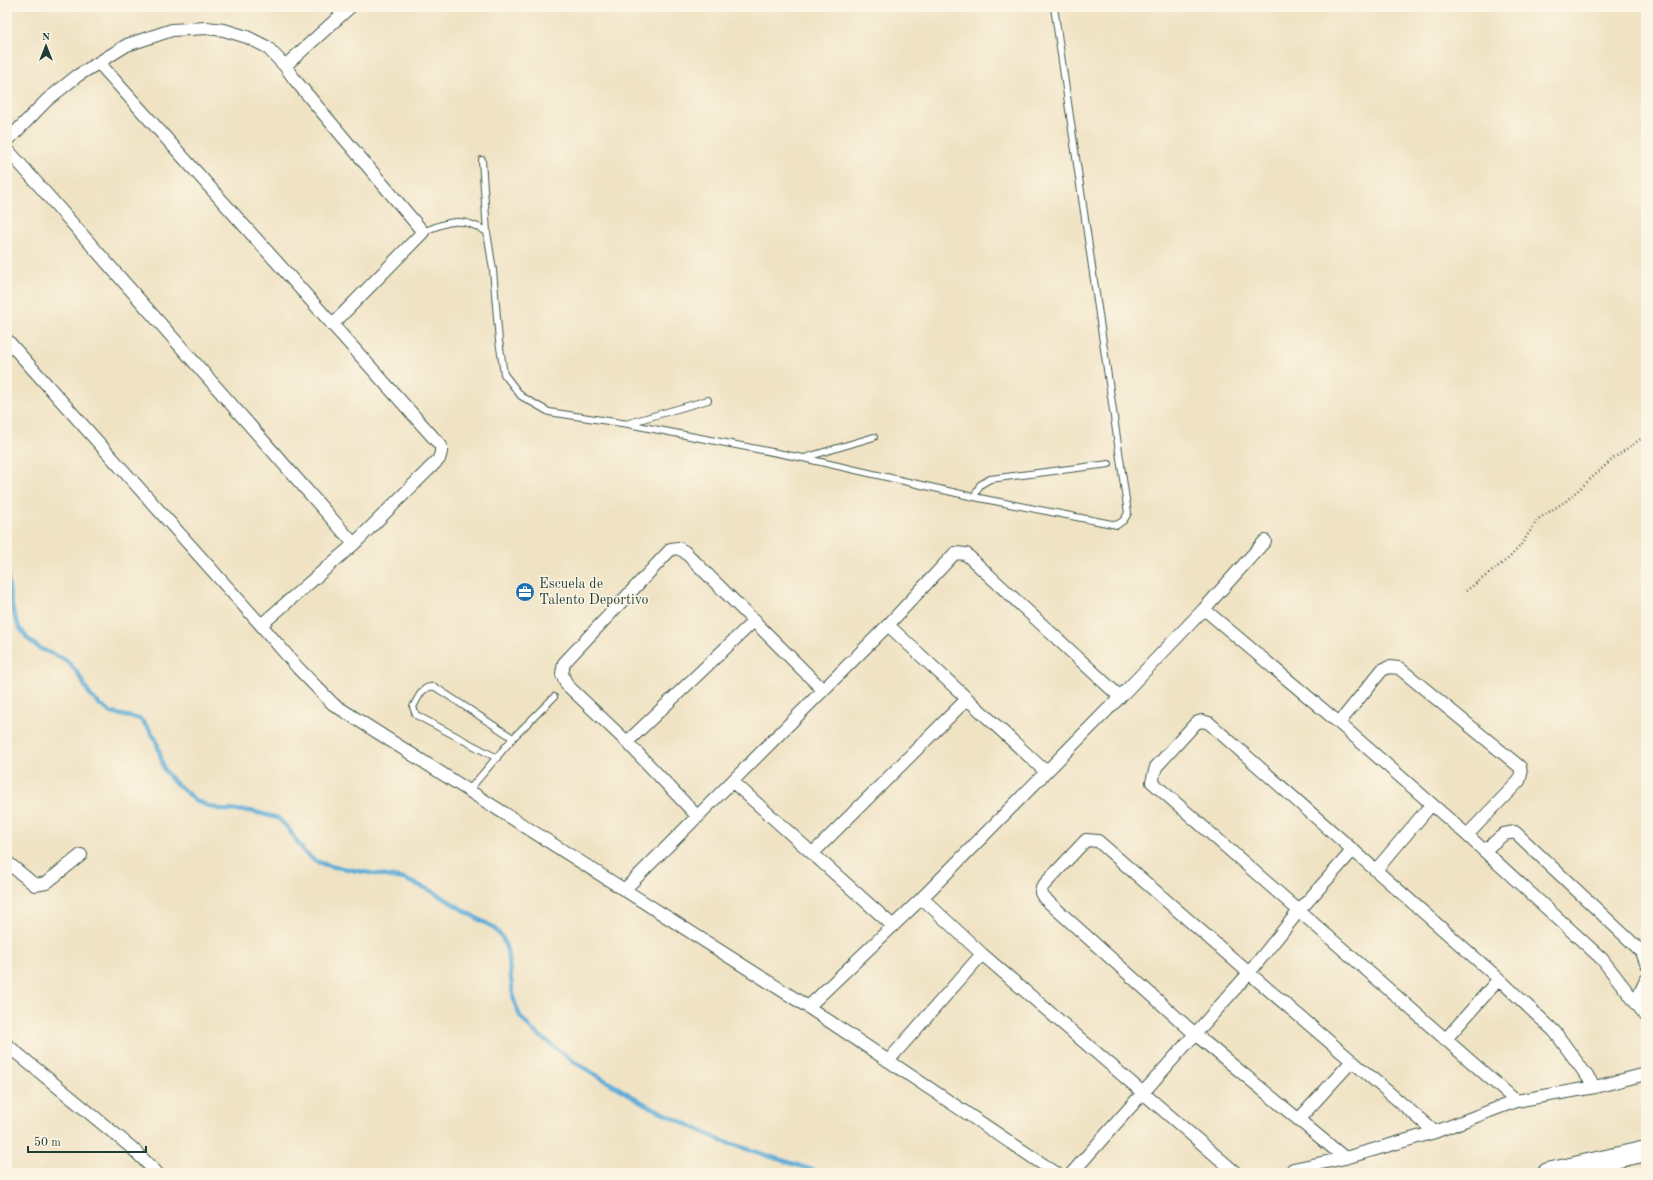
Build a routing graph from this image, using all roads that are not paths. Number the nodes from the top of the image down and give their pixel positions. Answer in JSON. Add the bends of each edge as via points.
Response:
{"nodes":[{"id":1,"x":350,"y":7,"type":"edge"},
{"id":2,"x":1054,"y":7,"type":"edge"},
{"id":3,"x":99,"y":63,"type":"junction"},
{"id":4,"x":285,"y":66,"type":"junction"},
{"id":5,"x":7,"y":141,"type":"edge"},
{"id":6,"x":7,"y":149,"type":"edge"},
{"id":7,"x":482,"y":160,"type":"dead end"},
{"id":8,"x":423,"y":232,"type":"junction"},
{"id":9,"x":487,"y":232,"type":"junction"},
{"id":10,"x":332,"y":325,"type":"junction"},
{"id":11,"x":7,"y":340,"type":"edge"},
{"id":12,"x":708,"y":400,"type":"dead end"},
{"id":13,"x":628,"y":424,"type":"junction"},
{"id":14,"x":874,"y":437,"type":"dead end"},
{"id":15,"x":803,"y":458,"type":"junction"},
{"id":16,"x":1109,"y":464,"type":"dead end"},
{"id":17,"x":974,"y":498,"type":"junction"},
{"id":18,"x":1265,"y":541,"type":"dead end"},
{"id":19,"x":354,"y":544,"type":"junction"},
{"id":20,"x":1204,"y":609,"type":"junction"},
{"id":21,"x":755,"y":620,"type":"junction"},
{"id":22,"x":261,"y":625,"type":"junction"},
{"id":23,"x":888,"y":625,"type":"junction"},
{"id":24,"x":822,"y":690,"type":"junction"},
{"id":25,"x":554,"y":697,"type":"dead end"},
{"id":26,"x":1120,"y":697,"type":"junction"},
{"id":27,"x":967,"y":699,"type":"junction"},
{"id":28,"x":1339,"y":722,"type":"junction"},
{"id":29,"x":513,"y":738,"type":"junction"},
{"id":30,"x":627,"y":742,"type":"junction"},
{"id":31,"x":497,"y":758,"type":"junction"},
{"id":32,"x":1046,"y":772,"type":"junction"},
{"id":33,"x":732,"y":782,"type":"junction"},
{"id":34,"x":470,"y":790,"type":"junction"},
{"id":35,"x":1430,"y":805,"type":"junction"},
{"id":36,"x":698,"y":817,"type":"junction"},
{"id":37,"x":1467,"y":836,"type":"junction"},
{"id":38,"x":1353,"y":850,"type":"junction"},
{"id":39,"x":1484,"y":851,"type":"junction"},
{"id":40,"x":813,"y":853,"type":"junction"},
{"id":41,"x":81,"y":855,"type":"dead end"},
{"id":42,"x":7,"y":862,"type":"edge"},
{"id":43,"x":1376,"y":870,"type":"junction"},
{"id":44,"x":625,"y":889,"type":"junction"},
{"id":45,"x":922,"y":898,"type":"junction"},
{"id":46,"x":1298,"y":912,"type":"junction"},
{"id":47,"x":892,"y":925,"type":"junction"},
{"id":48,"x":982,"y":954,"type":"junction"},
{"id":49,"x":1646,"y":964,"type":"edge"},
{"id":50,"x":1249,"y":973,"type":"junction"},
{"id":51,"x":1499,"y":979,"type":"junction"},
{"id":52,"x":1646,"y":980,"type":"edge"},
{"id":53,"x":1636,"y":1002,"type":"junction"},
{"id":54,"x":808,"y":1008,"type":"junction"},
{"id":55,"x":1646,"y":1016,"type":"edge"},
{"id":56,"x":1194,"y":1034,"type":"junction"},
{"id":57,"x":1446,"y":1040,"type":"junction"},
{"id":58,"x":7,"y":1045,"type":"edge"},
{"id":59,"x":1352,"y":1060,"type":"junction"},
{"id":60,"x":888,"y":1061,"type":"junction"},
{"id":61,"x":1646,"y":1074,"type":"edge"},
{"id":62,"x":1595,"y":1087,"type":"junction"},
{"id":63,"x":1143,"y":1093,"type":"junction"},
{"id":64,"x":1516,"y":1101,"type":"junction"},
{"id":65,"x":1299,"y":1119,"type":"junction"},
{"id":66,"x":1435,"y":1132,"type":"junction"},
{"id":67,"x":1646,"y":1151,"type":"edge"},
{"id":68,"x":1345,"y":1158,"type":"junction"},
{"id":69,"x":1293,"y":1169,"type":"dead end"},
{"id":70,"x":157,"y":1173,"type":"edge"},
{"id":71,"x":1056,"y":1173,"type":"edge"},
{"id":72,"x":1072,"y":1173,"type":"edge"},
{"id":73,"x":1236,"y":1173,"type":"edge"},
{"id":74,"x":1548,"y":1173,"type":"edge"}],
"edges":[{"from":1,"to":4,"type":"street"},
{"from":2,"to":17,"type":"lane","via":[[1128,512],[1118,525]]},
{"from":3,"to":4,"type":"street","via":[[127,45],[153,36],[172,30],[206,28],[247,37],[267,47]]},
{"from":3,"to":5,"type":"street","via":[[77,76],[47,100]]},
{"from":3,"to":10,"type":"street"},
{"from":4,"to":8,"type":"street"},
{"from":6,"to":19,"type":"street"},
{"from":7,"to":9,"type":"lane"},
{"from":8,"to":9,"type":"lane","via":[[440,224],[458,221],[474,224]]},
{"from":8,"to":10,"type":"street"},
{"from":9,"to":13,"type":"lane","via":[[504,374],[521,396],[549,412]]},
{"from":10,"to":19,"type":"street","via":[[441,446],[438,459]]},
{"from":11,"to":22,"type":"street"},
{"from":12,"to":13,"type":"lane"},
{"from":13,"to":15,"type":"lane"},
{"from":14,"to":15,"type":"lane"},
{"from":15,"to":17,"type":"lane"},
{"from":16,"to":17,"type":"lane","via":[[990,480],[980,486]]},
{"from":18,"to":20,"type":"street"},
{"from":19,"to":22,"type":"street"},
{"from":20,"to":26,"type":"street"},
{"from":20,"to":28,"type":"street"},
{"from":21,"to":24,"type":"street"},
{"from":21,"to":30,"type":"street"},
{"from":21,"to":30,"type":"street","via":[[685,552],[678,548],[672,549],[564,664],[562,674],[567,685]]},
{"from":22,"to":34,"type":"street","via":[[333,704]]},
{"from":23,"to":24,"type":"street"},
{"from":23,"to":26,"type":"street","via":[[955,553],[961,552]]},
{"from":23,"to":27,"type":"street"},
{"from":24,"to":33,"type":"street"},
{"from":25,"to":29,"type":"lane"},
{"from":26,"to":32,"type":"street"},
{"from":27,"to":32,"type":"street"},
{"from":27,"to":40,"type":"street"},
{"from":28,"to":35,"type":"street"},
{"from":28,"to":37,"type":"street","via":[[1382,670],[1389,667],[1399,668],[1520,767],[1519,781]]},
{"from":29,"to":31,"type":"lane"},
{"from":29,"to":31,"type":"lane","via":[[435,687],[428,686],[423,689],[413,707],[416,715]]},
{"from":30,"to":36,"type":"street"},
{"from":31,"to":34,"type":"lane"},
{"from":32,"to":45,"type":"street"},
{"from":33,"to":36,"type":"street"},
{"from":33,"to":40,"type":"street"},
{"from":34,"to":44,"type":"street"},
{"from":35,"to":37,"type":"street"},
{"from":35,"to":43,"type":"street"},
{"from":36,"to":44,"type":"street"},
{"from":37,"to":39,"type":"street"},
{"from":38,"to":43,"type":"street"},
{"from":38,"to":46,"type":"street"},
{"from":38,"to":46,"type":"street","via":[[1209,723],[1196,723],[1156,767],[1152,782]]},
{"from":39,"to":49,"type":"street","via":[[1504,834],[1515,832],[1642,952]]},
{"from":39,"to":53,"type":"street","via":[[1602,959]]},
{"from":40,"to":47,"type":"street"},
{"from":41,"to":42,"type":"street","via":[[40,885],[35,885]]},
{"from":43,"to":51,"type":"street"},
{"from":44,"to":54,"type":"street"},
{"from":45,"to":47,"type":"street"},
{"from":45,"to":48,"type":"street"},
{"from":46,"to":50,"type":"street"},
{"from":46,"to":57,"type":"street"},
{"from":47,"to":54,"type":"street"},
{"from":48,"to":60,"type":"street"},
{"from":48,"to":63,"type":"street"},
{"from":50,"to":56,"type":"street"},
{"from":50,"to":56,"type":"street","via":[[1098,841],[1086,840],[1042,887],[1041,893],[1044,898]]},
{"from":50,"to":59,"type":"street"},
{"from":51,"to":57,"type":"street"},
{"from":51,"to":62,"type":"street","via":[[1555,1032]]},
{"from":52,"to":53,"type":"street"},
{"from":53,"to":55,"type":"street"},
{"from":54,"to":60,"type":"street"},
{"from":56,"to":63,"type":"street"},
{"from":56,"to":65,"type":"street"},
{"from":57,"to":64,"type":"street"},
{"from":58,"to":70,"type":"street","via":[[132,1148]]},
{"from":59,"to":65,"type":"street"},
{"from":59,"to":66,"type":"street"},
{"from":60,"to":71,"type":"street"},
{"from":61,"to":62,"type":"street"},
{"from":62,"to":64,"type":"street"},
{"from":63,"to":72,"type":"street"},
{"from":63,"to":73,"type":"street"},
{"from":64,"to":66,"type":"street"},
{"from":65,"to":68,"type":"street"},
{"from":66,"to":68,"type":"street"},
{"from":67,"to":74,"type":"main road"},
{"from":68,"to":69,"type":"street"}]}
